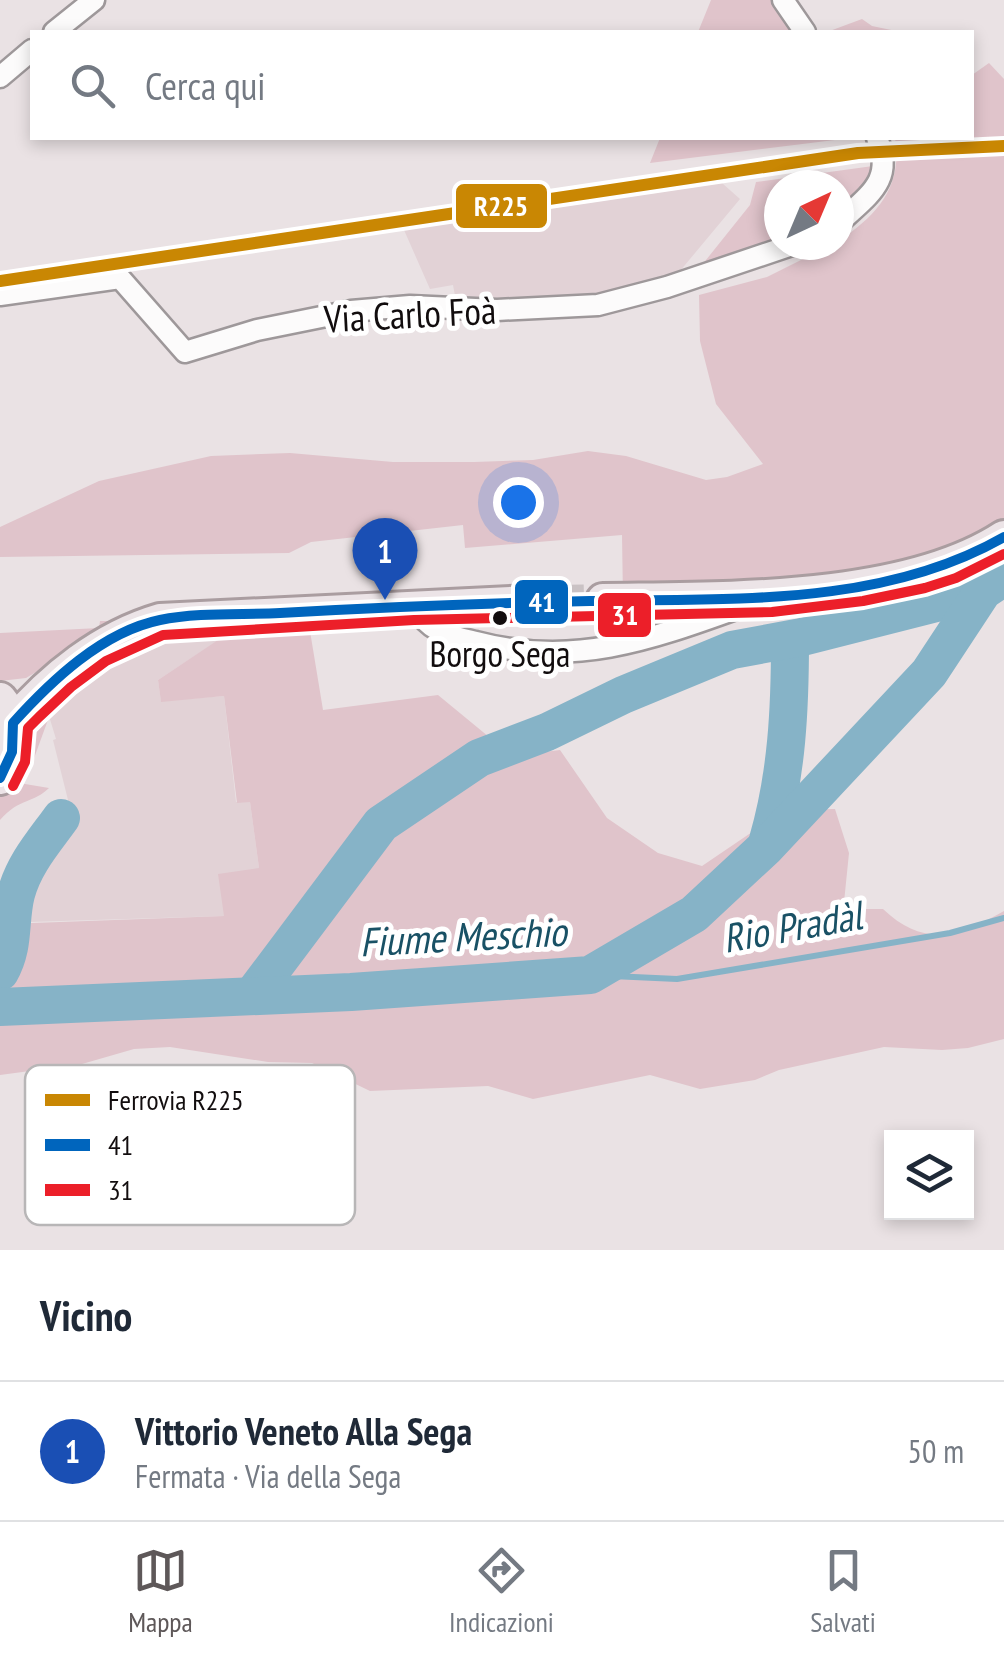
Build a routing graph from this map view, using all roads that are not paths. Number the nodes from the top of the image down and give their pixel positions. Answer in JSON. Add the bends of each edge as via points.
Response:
{"nodes":[{"id":1,"x":94,"y":0,"type":"edge"},
{"id":2,"x":783,"y":0,"type":"edge"},
{"id":3,"x":56,"y":30,"type":"edge"},
{"id":4,"x":803,"y":30,"type":"edge"},
{"id":5,"x":30,"y":52,"type":"edge"},
{"id":6,"x":0,"y":77,"type":"edge"},
{"id":7,"x":877,"y":140,"type":"edge"},
{"id":8,"x":854,"y":207,"type":"edge"},
{"id":9,"x":764,"y":254,"type":"edge"},
{"id":10,"x":0,"y":294,"type":"edge"},
{"id":11,"x":1004,"y":536,"type":"edge"},
{"id":12,"x":770,"y":597,"type":"junction"},
{"id":13,"x":603,"y":600,"type":"tunnel mouth"},
{"id":14,"x":552,"y":601,"type":"tunnel mouth"},
{"id":15,"x":413,"y":605,"type":"junction"},
{"id":16,"x":53,"y":679,"type":"junction"},
{"id":17,"x":0,"y":692,"type":"edge"},
{"id":18,"x":6,"y":711,"type":"edge"},
{"id":19,"x":0,"y":778,"type":"edge"}],
"edges":[{"from":1,"to":3,"type":"street"},
{"from":2,"to":4,"type":"street"},
{"from":5,"to":6,"type":"street"},
{"from":7,"to":8,"type":"street","via":[[880,182]]},
{"from":9,"to":10,"type":"street","name":"Via Carlo Foà","via":[[598,305],[351,311],[185,352],[120,278]]},
{"from":11,"to":12,"type":"main road","via":[[926,570]]},
{"from":12,"to":13,"type":"main road"},
{"from":12,"to":15,"type":"street","via":[[634,644],[576,653],[501,649],[454,637],[425,624]]},
{"from":14,"to":15,"type":"main road"},
{"from":15,"to":16,"type":"main road","via":[[160,620]]},
{"from":16,"to":17,"type":"main road"},
{"from":16,"to":18,"type":"main road"},
{"from":18,"to":19,"type":"main road","via":[[15,742]]}]}
